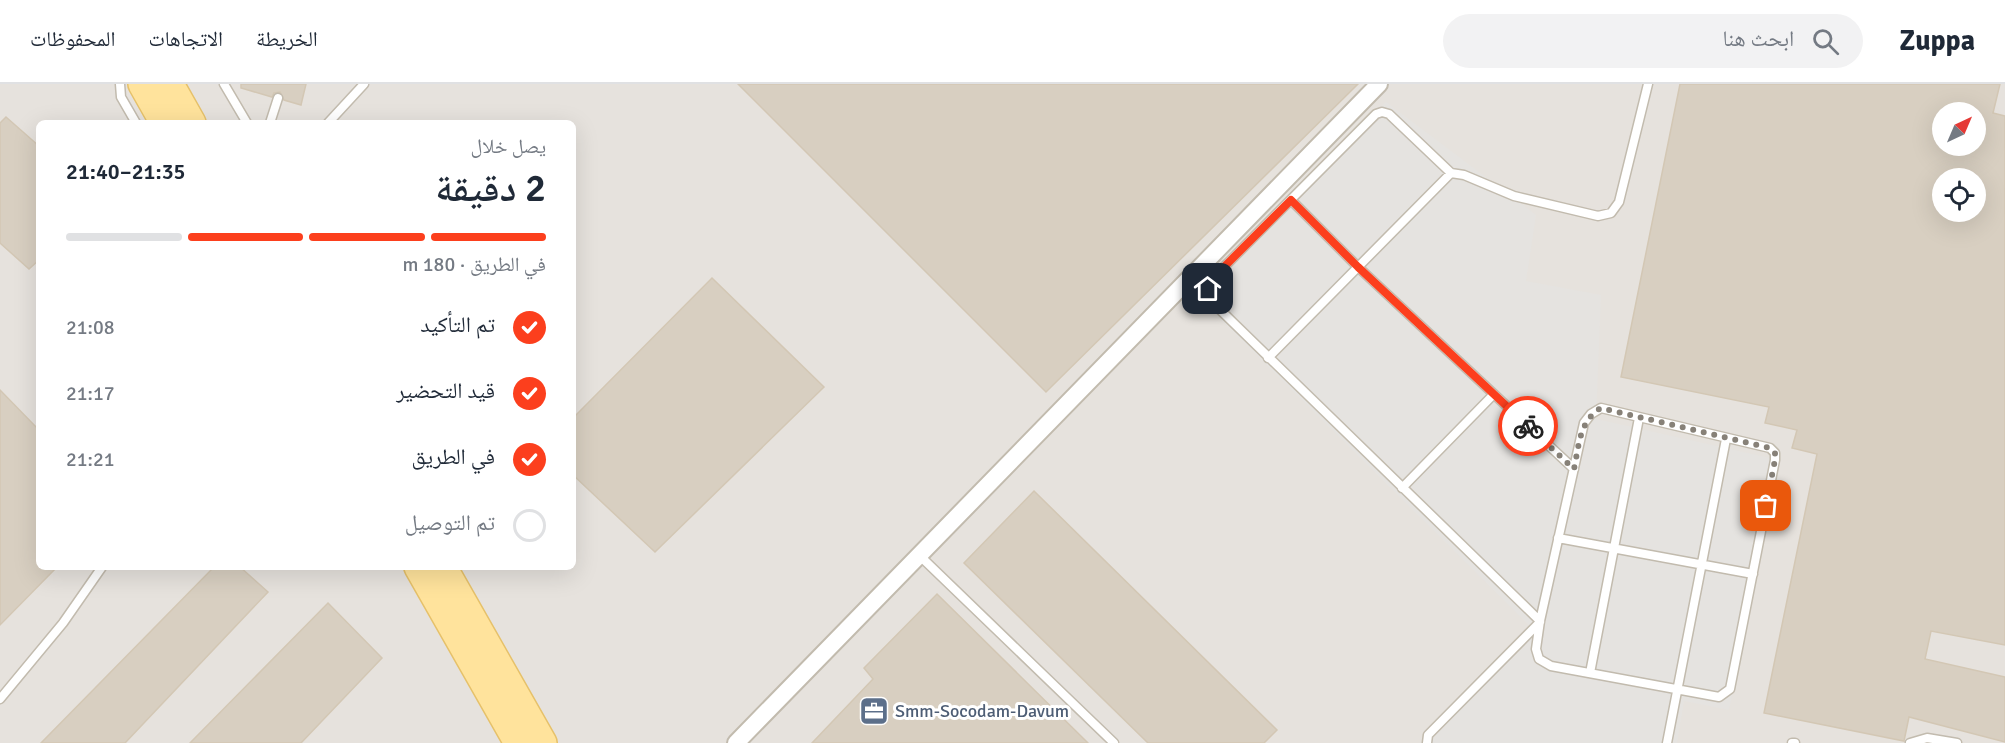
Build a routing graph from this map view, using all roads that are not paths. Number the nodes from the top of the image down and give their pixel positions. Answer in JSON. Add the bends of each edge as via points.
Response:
{"nodes":[{"id":1,"x":120,"y":84,"type":"edge"},
{"id":2,"x":142,"y":84,"type":"edge"},
{"id":3,"x":170,"y":84,"type":"edge"},
{"id":4,"x":224,"y":84,"type":"edge"},
{"id":5,"x":364,"y":84,"type":"edge"},
{"id":6,"x":1379,"y":84,"type":"edge"},
{"id":7,"x":1648,"y":84,"type":"edge"},
{"id":8,"x":278,"y":98,"type":"dead end"},
{"id":9,"x":134,"y":120,"type":"edge"},
{"id":10,"x":162,"y":120,"type":"edge"},
{"id":11,"x":190,"y":120,"type":"edge"},
{"id":12,"x":245,"y":120,"type":"edge"},
{"id":13,"x":271,"y":120,"type":"edge"},
{"id":14,"x":331,"y":120,"type":"edge"},
{"id":15,"x":1451,"y":173,"type":"junction"},
{"id":16,"x":1291,"y":200,"type":"junction"},
{"id":17,"x":1358,"y":267,"type":"junction"},
{"id":18,"x":1268,"y":358,"type":"junction"},
{"id":19,"x":1494,"y":394,"type":"junction"},
{"id":20,"x":1639,"y":418,"type":"junction"},
{"id":21,"x":1726,"y":439,"type":"junction"},
{"id":22,"x":1574,"y":469,"type":"junction"},
{"id":23,"x":1402,"y":488,"type":"junction"},
{"id":24,"x":1558,"y":538,"type":"junction"},
{"id":25,"x":1614,"y":549,"type":"junction"},
{"id":26,"x":919,"y":555,"type":"junction"},
{"id":27,"x":1701,"y":566,"type":"junction"},
{"id":28,"x":100,"y":570,"type":"edge"},
{"id":29,"x":420,"y":570,"type":"edge"},
{"id":30,"x":445,"y":570,"type":"edge"},
{"id":31,"x":1753,"y":574,"type":"junction"},
{"id":32,"x":1540,"y":621,"type":"junction"},
{"id":33,"x":1590,"y":673,"type":"junction"},
{"id":34,"x":1677,"y":690,"type":"junction"},
{"id":35,"x":0,"y":699,"type":"edge"},
{"id":36,"x":518,"y":743,"type":"edge"},
{"id":37,"x":542,"y":743,"type":"edge"},
{"id":38,"x":736,"y":743,"type":"edge"},
{"id":39,"x":1114,"y":743,"type":"edge"},
{"id":40,"x":1427,"y":743,"type":"edge"},
{"id":41,"x":1667,"y":743,"type":"edge"},
{"id":42,"x":1910,"y":743,"type":"edge"},
{"id":43,"x":1957,"y":743,"type":"edge"}],
"edges":[{"from":1,"to":9,"type":"lane","via":[[121,97]]},
{"from":2,"to":10,"type":"main road"},
{"from":3,"to":11,"type":"main road"},
{"from":4,"to":12,"type":"lane"},
{"from":5,"to":14,"type":"lane"},
{"from":6,"to":26,"type":"street"},
{"from":7,"to":15,"type":"lane","via":[[1619,202],[1611,213],[1598,216],[1514,196]]},
{"from":8,"to":13,"type":"lane"},
{"from":15,"to":16,"type":"lane","via":[[1389,114],[1382,112]]},
{"from":15,"to":17,"type":"lane"},
{"from":16,"to":17,"type":"lane"},
{"from":16,"to":18,"type":"lane","via":[[1212,279],[1208,289],[1210,300]]},
{"from":17,"to":18,"type":"lane"},
{"from":17,"to":19,"type":"lane"},
{"from":18,"to":23,"type":"lane"},
{"from":19,"to":22,"type":"lane"},
{"from":19,"to":23,"type":"lane"},
{"from":20,"to":21,"type":"lane"},
{"from":20,"to":22,"type":"lane","via":[[1601,408],[1591,414],[1584,423]]},
{"from":20,"to":25,"type":"lane"},
{"from":21,"to":27,"type":"lane"},
{"from":21,"to":31,"type":"lane","via":[[1770,448],[1775,453]]},
{"from":22,"to":24,"type":"lane"},
{"from":23,"to":32,"type":"lane"},
{"from":24,"to":25,"type":"lane"},
{"from":24,"to":32,"type":"lane"},
{"from":25,"to":27,"type":"lane"},
{"from":25,"to":33,"type":"lane"},
{"from":26,"to":38,"type":"street"},
{"from":26,"to":39,"type":"lane"},
{"from":27,"to":31,"type":"lane"},
{"from":27,"to":34,"type":"lane"},
{"from":28,"to":35,"type":"lane","via":[[63,623]]},
{"from":29,"to":36,"type":"main road"},
{"from":30,"to":37,"type":"main road"},
{"from":31,"to":34,"type":"lane","via":[[1730,689],[1719,697]]},
{"from":32,"to":33,"type":"lane","via":[[1536,649],[1539,659],[1551,666]]},
{"from":32,"to":40,"type":"lane","via":[[1428,735]]},
{"from":33,"to":34,"type":"lane"},
{"from":34,"to":41,"type":"lane"},
{"from":42,"to":43,"type":"lane","via":[[1927,738]]}]}
